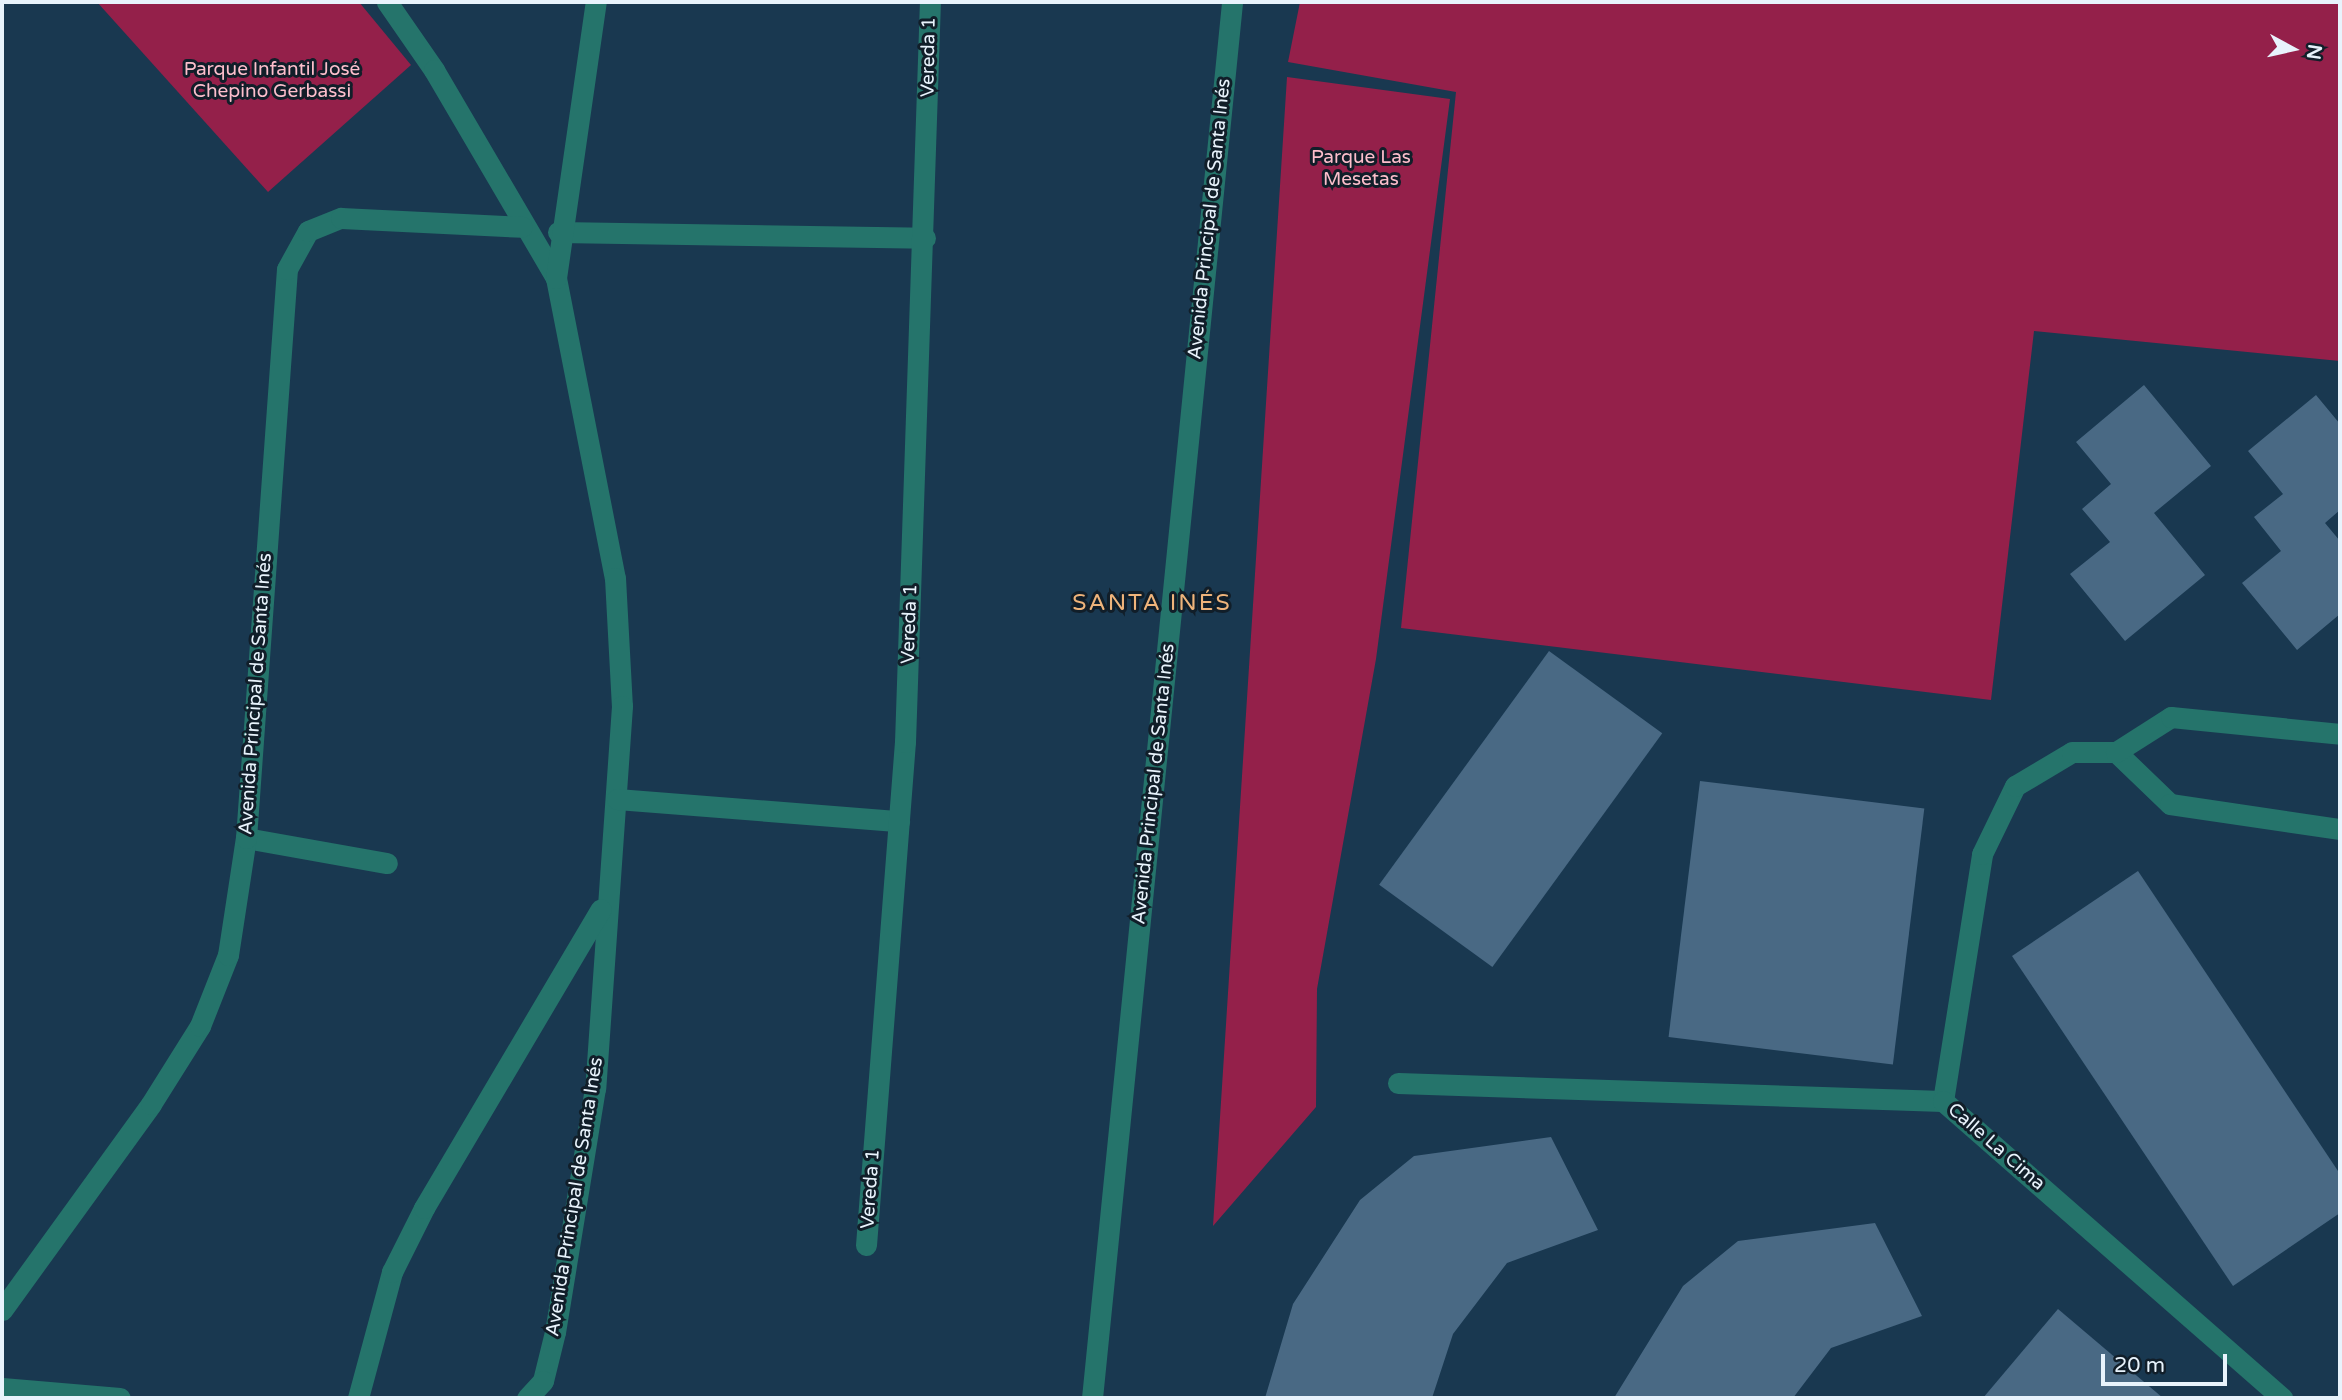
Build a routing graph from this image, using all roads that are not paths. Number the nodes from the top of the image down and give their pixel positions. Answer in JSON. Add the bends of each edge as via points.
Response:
{"nodes":[{"id":1,"x":387,"y":2,"type":"edge"},
{"id":2,"x":596,"y":2,"type":"edge"},
{"id":3,"x":930,"y":2,"type":"edge"},
{"id":4,"x":1232,"y":2,"type":"edge"},
{"id":5,"x":522,"y":227,"type":"junction"},
{"id":6,"x":558,"y":232,"type":"junction"},
{"id":7,"x":925,"y":238,"type":"junction"},
{"id":8,"x":556,"y":278,"type":"junction"},
{"id":9,"x":2340,"y":734,"type":"edge"},
{"id":10,"x":2116,"y":752,"type":"junction"},
{"id":11,"x":617,"y":799,"type":"junction"},
{"id":12,"x":899,"y":821,"type":"junction"},
{"id":13,"x":2340,"y":829,"type":"edge"},
{"id":14,"x":246,"y":838,"type":"junction"},
{"id":15,"x":387,"y":863,"type":"dead end"},
{"id":16,"x":604,"y":905,"type":"junction"},
{"id":17,"x":1398,"y":1083,"type":"dead end"},
{"id":18,"x":1942,"y":1101,"type":"junction"},
{"id":19,"x":866,"y":1245,"type":"dead end"},
{"id":20,"x":2,"y":1310,"type":"edge"},
{"id":21,"x":2,"y":1388,"type":"edge"},
{"id":22,"x":120,"y":1398,"type":"edge"},
{"id":23,"x":358,"y":1398,"type":"edge"},
{"id":24,"x":527,"y":1398,"type":"edge"},
{"id":25,"x":1092,"y":1398,"type":"edge"},
{"id":26,"x":2282,"y":1398,"type":"edge"}],
"edges":[{"from":1,"to":5,"type":"street","name":"Avenida Principal de Santa Inés","via":[[434,70]]},
{"from":2,"to":6,"type":"street"},
{"from":3,"to":7,"type":"street","name":"Vereda 1"},
{"from":4,"to":25,"type":"street","name":"Avenida Principal de Santa Inés"},
{"from":5,"to":8,"type":"street","name":"Avenida Principal de Santa Inés"},
{"from":5,"to":14,"type":"street","name":"Avenida Principal de Santa Inés","via":[[341,218],[308,232],[287,269]]},
{"from":6,"to":7,"type":"street"},
{"from":6,"to":8,"type":"street"},
{"from":7,"to":12,"type":"street","name":"Vereda 1"},
{"from":8,"to":11,"type":"street","name":"Avenida Principal de Santa Inés","via":[[615,578],[622,706]]},
{"from":9,"to":10,"type":"street","via":[[2171,717]]},
{"from":10,"to":13,"type":"street","via":[[2170,804]]},
{"from":10,"to":18,"type":"street","name":"Calle La Cima","via":[[2072,752],[2015,786],[1982,854]]},
{"from":11,"to":12,"type":"street"},
{"from":11,"to":16,"type":"street","name":"Avenida Principal de Santa Inés"},
{"from":12,"to":19,"type":"street","name":"Vereda 1"},
{"from":14,"to":15,"type":"street"},
{"from":14,"to":20,"type":"street","name":"Avenida Principal de Santa Inés","via":[[228,955],[200,1026]]},
{"from":16,"to":23,"type":"street","name":"Avenida Principal de Santa Inés","via":[[424,1208],[392,1272]]},
{"from":16,"to":24,"type":"street","name":"Avenida Principal de Santa Inés","via":[[596,1088],[555,1332],[543,1381]]},
{"from":17,"to":18,"type":"street"},
{"from":18,"to":26,"type":"street","name":"Calle La Cima"},
{"from":21,"to":22,"type":"street"}]}
